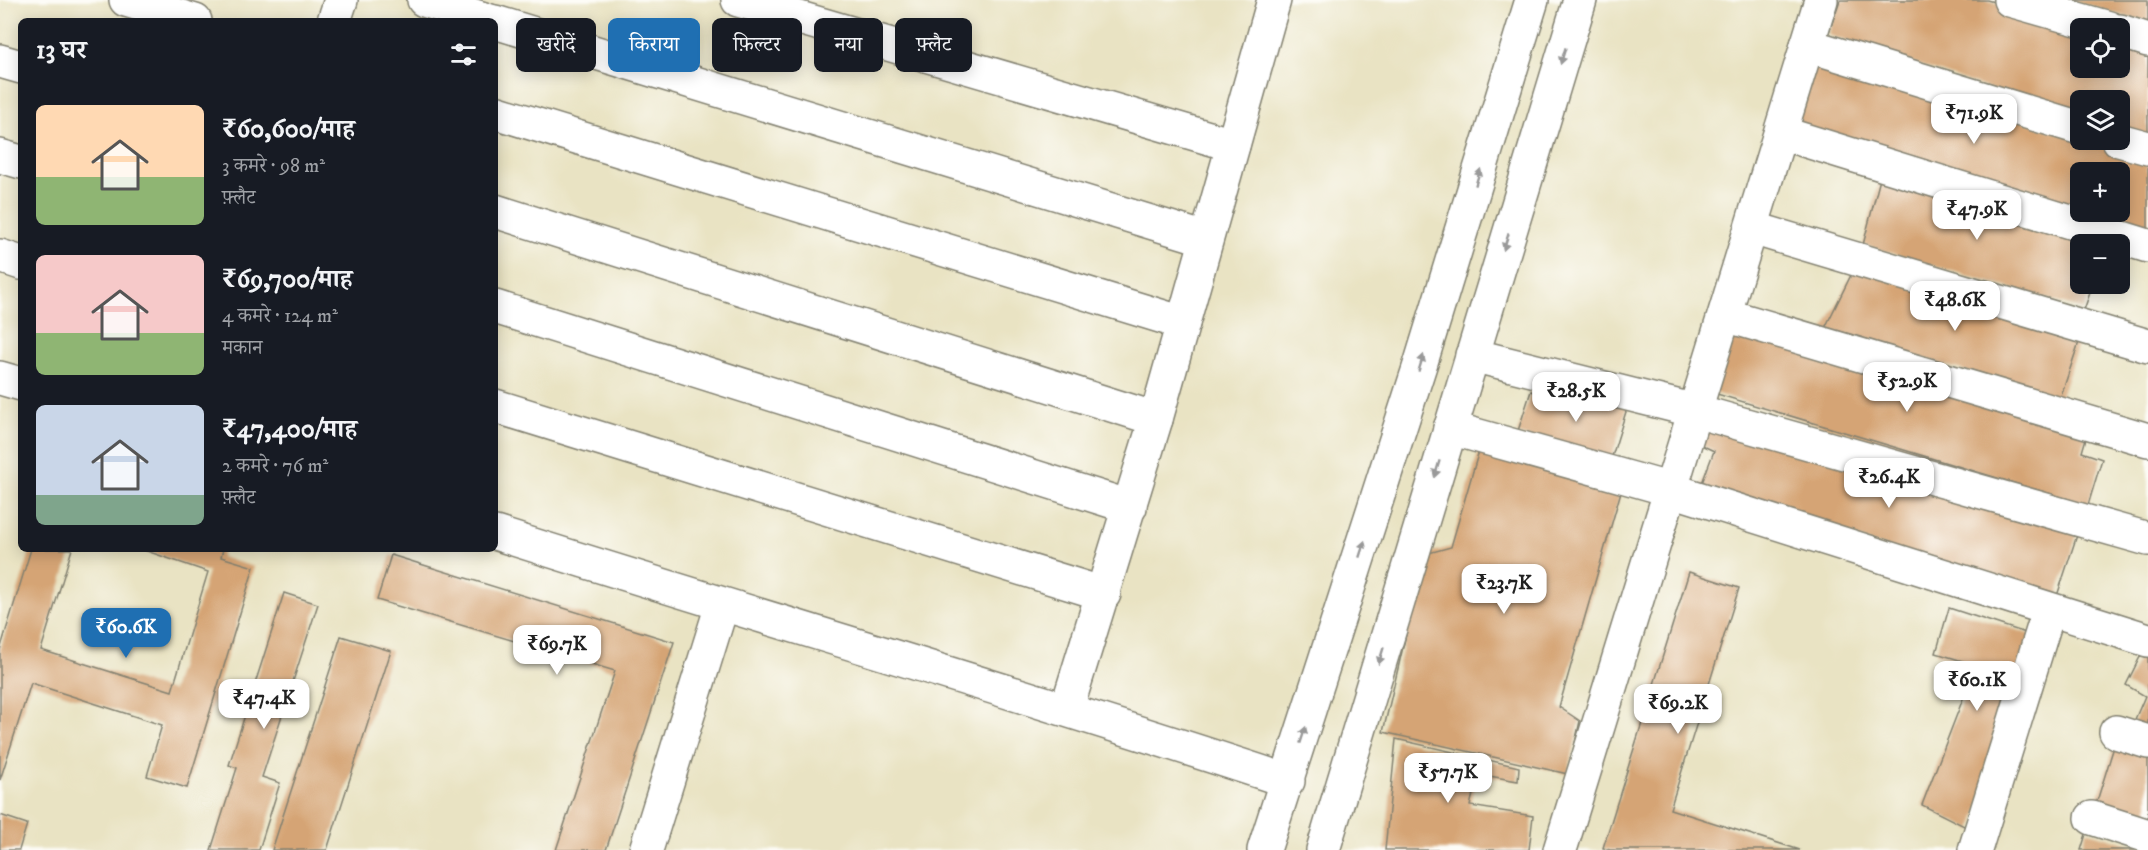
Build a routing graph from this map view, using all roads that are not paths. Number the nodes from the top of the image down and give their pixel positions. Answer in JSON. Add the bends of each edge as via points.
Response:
{"nodes":[{"id":1,"x":126,"y":0,"type":"edge"},
{"id":2,"x":341,"y":0,"type":"edge"},
{"id":3,"x":424,"y":0,"type":"edge"},
{"id":4,"x":1274,"y":0,"type":"edge"},
{"id":5,"x":1532,"y":0,"type":"edge"},
{"id":6,"x":1580,"y":0,"type":"edge"},
{"id":7,"x":1821,"y":0,"type":"edge"},
{"id":8,"x":2010,"y":0,"type":"edge"},
{"id":9,"x":744,"y":1,"type":"edge"},
{"id":10,"x":185,"y":18,"type":"edge"},
{"id":11,"x":335,"y":18,"type":"edge"},
{"id":12,"x":481,"y":18,"type":"edge"},
{"id":13,"x":2074,"y":18,"type":"edge"},
{"id":14,"x":498,"y":23,"type":"edge"},
{"id":15,"x":2130,"y":35,"type":"edge"},
{"id":16,"x":2148,"y":40,"type":"edge"},
{"id":17,"x":1807,"y":45,"type":"junction"},
{"id":18,"x":0,"y":61,"type":"edge"},
{"id":19,"x":18,"y":66,"type":"edge"},
{"id":20,"x":498,"y":113,"type":"edge"},
{"id":21,"x":2070,"y":125,"type":"edge"},
{"id":22,"x":1781,"y":133,"type":"junction"},
{"id":23,"x":2130,"y":143,"type":"edge"},
{"id":24,"x":1233,"y":145,"type":"junction"},
{"id":25,"x":2148,"y":148,"type":"edge"},
{"id":26,"x":0,"y":156,"type":"edge"},
{"id":27,"x":18,"y":161,"type":"edge"},
{"id":28,"x":498,"y":212,"type":"edge"},
{"id":29,"x":1752,"y":228,"type":"junction"},
{"id":30,"x":1206,"y":239,"type":"junction"},
{"id":31,"x":2148,"y":246,"type":"edge"},
{"id":32,"x":0,"y":256,"type":"edge"},
{"id":33,"x":18,"y":262,"type":"edge"},
{"id":34,"x":498,"y":308,"type":"edge"},
{"id":35,"x":1725,"y":315,"type":"junction"},
{"id":36,"x":1183,"y":323,"type":"junction"},
{"id":37,"x":2148,"y":346,"type":"edge"},
{"id":38,"x":1472,"y":356,"type":"junction"},
{"id":39,"x":0,"y":378,"type":"edge"},
{"id":40,"x":18,"y":383,"type":"edge"},
{"id":41,"x":498,"y":407,"type":"edge"},
{"id":42,"x":1696,"y":411,"type":"junction"},
{"id":43,"x":1156,"y":419,"type":"junction"},
{"id":44,"x":1450,"y":428,"type":"junction"},
{"id":45,"x":2148,"y":440,"type":"edge"},
{"id":46,"x":1672,"y":490,"type":"junction"},
{"id":47,"x":1130,"y":507,"type":"junction"},
{"id":48,"x":498,"y":533,"type":"edge"},
{"id":49,"x":2148,"y":538,"type":"edge"},
{"id":50,"x":1104,"y":594,"type":"junction"},
{"id":51,"x":722,"y":605,"type":"junction"},
{"id":52,"x":2049,"y":610,"type":"junction"},
{"id":53,"x":2148,"y":640,"type":"edge"},
{"id":54,"x":1067,"y":708,"type":"junction"},
{"id":55,"x":2116,"y":732,"type":"dead end"},
{"id":56,"x":2148,"y":742,"type":"edge"},
{"id":57,"x":1288,"y":781,"type":"junction"},
{"id":58,"x":2092,"y":818,"type":"dead end"},
{"id":59,"x":2148,"y":836,"type":"edge"},
{"id":60,"x":646,"y":850,"type":"edge"},
{"id":61,"x":1264,"y":850,"type":"edge"},
{"id":62,"x":1323,"y":850,"type":"edge"},
{"id":63,"x":1560,"y":850,"type":"edge"},
{"id":64,"x":1975,"y":850,"type":"edge"}],
"edges":[{"from":1,"to":10,"type":"street"},
{"from":2,"to":11,"type":"street"},
{"from":3,"to":12,"type":"street"},
{"from":4,"to":24,"type":"street"},
{"from":57,"to":5,"type":"street","one_way":true},
{"from":6,"to":38,"type":"street","one_way":true},
{"from":7,"to":17,"type":"street"},
{"from":8,"to":13,"type":"street"},
{"from":9,"to":24,"type":"street"},
{"from":14,"to":30,"type":"street"},
{"from":15,"to":16,"type":"street"},
{"from":17,"to":21,"type":"street"},
{"from":17,"to":22,"type":"street"},
{"from":18,"to":19,"type":"street"},
{"from":20,"to":36,"type":"street"},
{"from":22,"to":29,"type":"street"},
{"from":22,"to":31,"type":"street"},
{"from":23,"to":25,"type":"street"},
{"from":24,"to":30,"type":"street"},
{"from":26,"to":27,"type":"street"},
{"from":28,"to":43,"type":"street"},
{"from":29,"to":35,"type":"street"},
{"from":29,"to":37,"type":"street"},
{"from":30,"to":36,"type":"street"},
{"from":32,"to":33,"type":"street"},
{"from":34,"to":47,"type":"street"},
{"from":35,"to":42,"type":"street"},
{"from":35,"to":45,"type":"street"},
{"from":36,"to":43,"type":"street"},
{"from":38,"to":42,"type":"street"},
{"from":38,"to":44,"type":"street"},
{"from":39,"to":40,"type":"street"},
{"from":41,"to":50,"type":"street"},
{"from":42,"to":46,"type":"street"},
{"from":42,"to":49,"type":"street"},
{"from":43,"to":47,"type":"street"},
{"from":44,"to":46,"type":"street"},
{"from":44,"to":62,"type":"street","one_way":true},
{"from":46,"to":52,"type":"street"},
{"from":46,"to":63,"type":"street"},
{"from":47,"to":50,"type":"street"},
{"from":48,"to":51,"type":"street"},
{"from":50,"to":54,"type":"street"},
{"from":51,"to":54,"type":"street"},
{"from":51,"to":60,"type":"street"},
{"from":52,"to":53,"type":"street"},
{"from":52,"to":64,"type":"street"},
{"from":54,"to":57,"type":"street"},
{"from":55,"to":56,"type":"street"},
{"from":57,"to":61,"type":"street"},
{"from":58,"to":59,"type":"street"}]}
